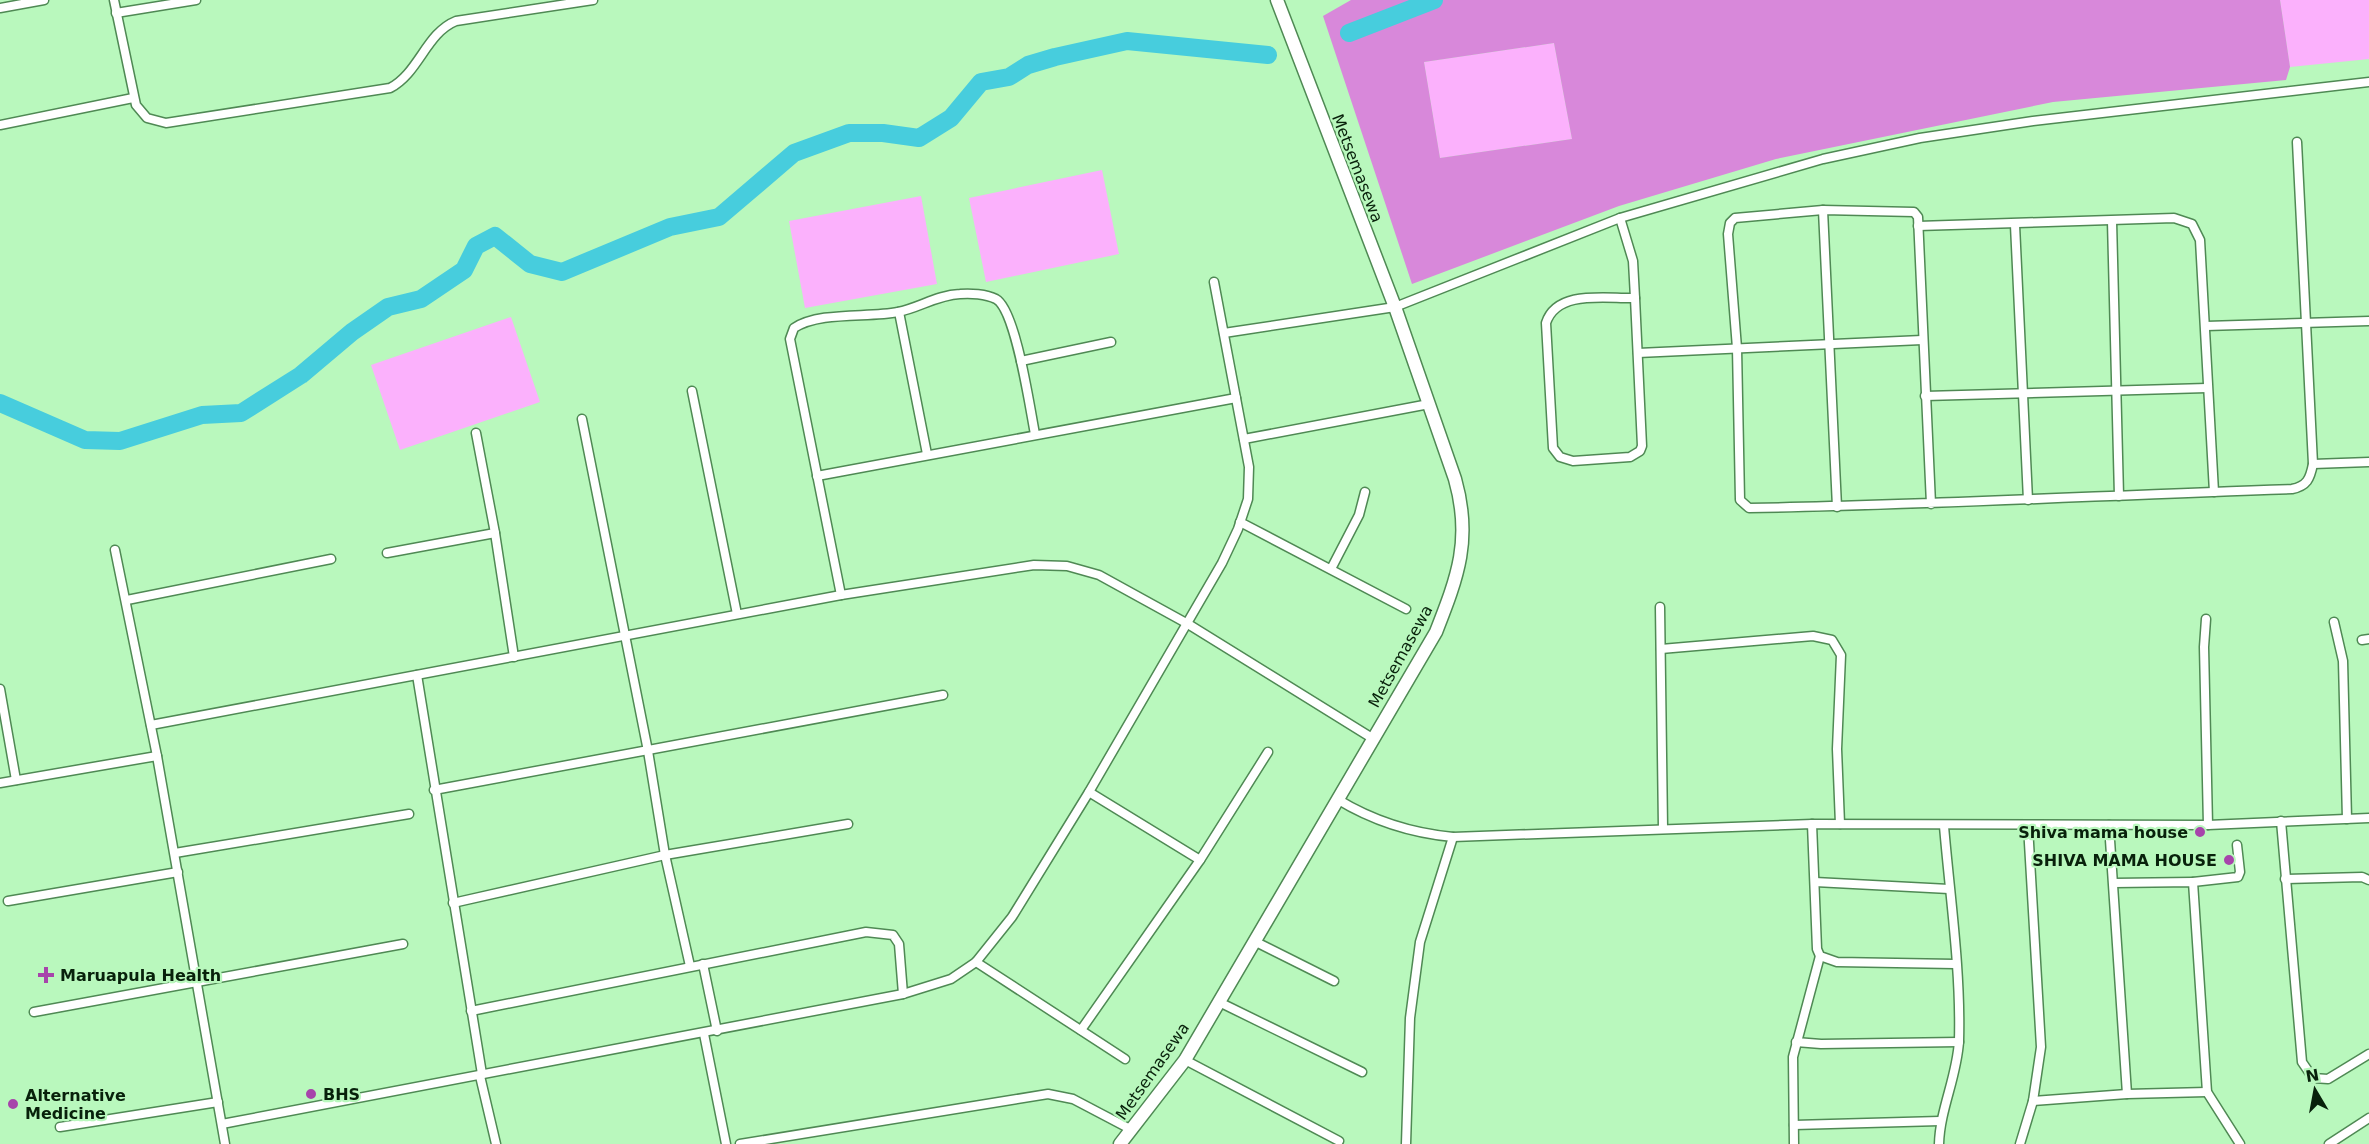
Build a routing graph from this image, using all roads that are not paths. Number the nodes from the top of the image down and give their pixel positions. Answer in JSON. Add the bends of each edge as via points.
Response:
{"nodes":[{"id":1,"x":44,"y":0,"type":"edge"},
{"id":2,"x":114,"y":0,"type":"edge"},
{"id":3,"x":196,"y":0,"type":"edge"},
{"id":4,"x":593,"y":0,"type":"edge"},
{"id":5,"x":1277,"y":0,"type":"edge"},
{"id":6,"x":0,"y":8,"type":"edge"},
{"id":7,"x":116,"y":13,"type":"junction"},
{"id":8,"x":2369,"y":82,"type":"edge"},
{"id":9,"x":134,"y":98,"type":"junction"},
{"id":10,"x":0,"y":124,"type":"edge"},
{"id":11,"x":2296,"y":142,"type":"dead end"},
{"id":12,"x":1823,"y":210,"type":"junction"},
{"id":13,"x":1620,"y":218,"type":"junction"},
{"id":14,"x":2112,"y":221,"type":"junction"},
{"id":15,"x":2015,"y":225,"type":"junction"},
{"id":16,"x":1918,"y":226,"type":"junction"},
{"id":17,"x":1214,"y":282,"type":"dead end"},
{"id":18,"x":1635,"y":298,"type":"junction"},
{"id":19,"x":1395,"y":307,"type":"junction"},
{"id":20,"x":900,"y":312,"type":"junction"},
{"id":21,"x":2369,"y":321,"type":"edge"},
{"id":22,"x":2306,"y":322,"type":"junction"},
{"id":23,"x":2205,"y":326,"type":"junction"},
{"id":24,"x":1224,"y":333,"type":"junction"},
{"id":25,"x":1922,"y":340,"type":"junction"},
{"id":26,"x":1111,"y":342,"type":"dead end"},
{"id":27,"x":1830,"y":344,"type":"junction"},
{"id":28,"x":1737,"y":348,"type":"junction"},
{"id":29,"x":1638,"y":353,"type":"junction"},
{"id":30,"x":1021,"y":360,"type":"junction"},
{"id":31,"x":2207,"y":388,"type":"junction"},
{"id":32,"x":692,"y":391,"type":"dead end"},
{"id":33,"x":2116,"y":391,"type":"junction"},
{"id":34,"x":2024,"y":394,"type":"junction"},
{"id":35,"x":1925,"y":396,"type":"junction"},
{"id":36,"x":1236,"y":398,"type":"junction"},
{"id":37,"x":1429,"y":404,"type":"junction"},
{"id":38,"x":582,"y":419,"type":"dead end"},
{"id":39,"x":476,"y":433,"type":"dead end"},
{"id":40,"x":1035,"y":434,"type":"junction"},
{"id":41,"x":1244,"y":440,"type":"junction"},
{"id":42,"x":927,"y":454,"type":"junction"},
{"id":43,"x":2369,"y":462,"type":"edge"},
{"id":44,"x":2313,"y":464,"type":"junction"},
{"id":45,"x":817,"y":476,"type":"junction"},
{"id":46,"x":1365,"y":492,"type":"dead end"},
{"id":47,"x":2214,"y":492,"type":"junction"},
{"id":48,"x":2119,"y":496,"type":"junction"},
{"id":49,"x":2028,"y":500,"type":"junction"},
{"id":50,"x":1931,"y":504,"type":"junction"},
{"id":51,"x":1837,"y":507,"type":"junction"},
{"id":52,"x":1240,"y":522,"type":"junction"},
{"id":53,"x":495,"y":532,"type":"junction"},
{"id":54,"x":115,"y":550,"type":"dead end"},
{"id":55,"x":387,"y":553,"type":"dead end"},
{"id":56,"x":331,"y":559,"type":"dead end"},
{"id":57,"x":1331,"y":569,"type":"junction"},
{"id":58,"x":841,"y":595,"type":"junction"},
{"id":59,"x":127,"y":600,"type":"junction"},
{"id":60,"x":1660,"y":607,"type":"dead end"},
{"id":61,"x":1406,"y":609,"type":"dead end"},
{"id":62,"x":737,"y":614,"type":"junction"},
{"id":63,"x":2206,"y":619,"type":"dead end"},
{"id":64,"x":2334,"y":622,"type":"dead end"},
{"id":65,"x":1188,"y":624,"type":"junction"},
{"id":66,"x":625,"y":636,"type":"junction"},
{"id":67,"x":1661,"y":649,"type":"junction"},
{"id":68,"x":514,"y":657,"type":"junction"},
{"id":69,"x":417,"y":675,"type":"junction"},
{"id":70,"x":0,"y":689,"type":"edge"},
{"id":71,"x":944,"y":695,"type":"dead end"},
{"id":72,"x":151,"y":725,"type":"junction"},
{"id":73,"x":1372,"y":738,"type":"junction"},
{"id":74,"x":648,"y":751,"type":"junction"},
{"id":75,"x":1268,"y":752,"type":"dead end"},
{"id":76,"x":157,"y":756,"type":"junction"},
{"id":77,"x":16,"y":780,"type":"junction"},
{"id":78,"x":0,"y":783,"type":"edge"},
{"id":79,"x":434,"y":790,"type":"junction"},
{"id":80,"x":1089,"y":792,"type":"junction"},
{"id":81,"x":1337,"y":799,"type":"junction"},
{"id":82,"x":409,"y":813,"type":"dead end"},
{"id":83,"x":2369,"y":818,"type":"edge"},
{"id":84,"x":2347,"y":819,"type":"junction"},
{"id":85,"x":2281,"y":821,"type":"junction"},
{"id":86,"x":848,"y":824,"type":"dead end"},
{"id":87,"x":1812,"y":824,"type":"junction"},
{"id":88,"x":1840,"y":824,"type":"junction"},
{"id":89,"x":2109,"y":825,"type":"junction"},
{"id":90,"x":2208,"y":825,"type":"junction"},
{"id":91,"x":1944,"y":826,"type":"junction"},
{"id":92,"x":2028,"y":826,"type":"junction"},
{"id":93,"x":1663,"y":828,"type":"junction"},
{"id":94,"x":1453,"y":837,"type":"junction"},
{"id":95,"x":2237,"y":845,"type":"dead end"},
{"id":96,"x":175,"y":853,"type":"junction"},
{"id":97,"x":665,"y":855,"type":"junction"},
{"id":98,"x":1200,"y":860,"type":"junction"},
{"id":99,"x":178,"y":872,"type":"junction"},
{"id":100,"x":2285,"y":879,"type":"junction"},
{"id":101,"x":2369,"y":880,"type":"edge"},
{"id":102,"x":1815,"y":882,"type":"junction"},
{"id":103,"x":2193,"y":882,"type":"junction"},
{"id":104,"x":2114,"y":883,"type":"junction"},
{"id":105,"x":1949,"y":889,"type":"junction"},
{"id":106,"x":8,"y":901,"type":"dead end"},
{"id":107,"x":453,"y":903,"type":"junction"},
{"id":108,"x":1254,"y":941,"type":"junction"},
{"id":109,"x":403,"y":944,"type":"dead end"},
{"id":110,"x":1820,"y":956,"type":"junction"},
{"id":111,"x":976,"y":963,"type":"junction"},
{"id":112,"x":703,"y":964,"type":"junction"},
{"id":113,"x":1955,"y":964,"type":"junction"},
{"id":114,"x":690,"y":966,"type":"junction"},
{"id":115,"x":1334,"y":981,"type":"dead end"},
{"id":116,"x":198,"y":984,"type":"junction"},
{"id":117,"x":903,"y":994,"type":"junction"},
{"id":118,"x":1219,"y":1002,"type":"junction"},
{"id":119,"x":471,"y":1011,"type":"junction"},
{"id":120,"x":34,"y":1012,"type":"dead end"},
{"id":121,"x":1081,"y":1030,"type":"junction"},
{"id":122,"x":717,"y":1031,"type":"junction"},
{"id":123,"x":704,"y":1034,"type":"junction"},
{"id":124,"x":1796,"y":1042,"type":"junction"},
{"id":125,"x":1959,"y":1042,"type":"junction"},
{"id":126,"x":2369,"y":1054,"type":"edge"},
{"id":127,"x":1125,"y":1059,"type":"dead end"},
{"id":128,"x":1185,"y":1060,"type":"junction"},
{"id":129,"x":1362,"y":1072,"type":"dead end"},
{"id":130,"x":481,"y":1075,"type":"junction"},
{"id":131,"x":2207,"y":1092,"type":"junction"},
{"id":132,"x":2127,"y":1094,"type":"junction"},
{"id":133,"x":2033,"y":1101,"type":"junction"},
{"id":134,"x":218,"y":1102,"type":"junction"},
{"id":135,"x":2369,"y":1118,"type":"edge"},
{"id":136,"x":1940,"y":1121,"type":"junction"},
{"id":137,"x":222,"y":1124,"type":"junction"},
{"id":138,"x":1794,"y":1125,"type":"junction"},
{"id":139,"x":60,"y":1126,"type":"dead end"},
{"id":140,"x":1132,"y":1130,"type":"junction"},
{"id":141,"x":1339,"y":1141,"type":"dead end"},
{"id":142,"x":225,"y":1144,"type":"edge"},
{"id":143,"x":496,"y":1144,"type":"edge"},
{"id":144,"x":726,"y":1144,"type":"edge"},
{"id":145,"x":740,"y":1144,"type":"edge"},
{"id":146,"x":1120,"y":1144,"type":"edge"},
{"id":147,"x":1406,"y":1144,"type":"edge"},
{"id":148,"x":1794,"y":1144,"type":"edge"},
{"id":149,"x":1939,"y":1144,"type":"edge"},
{"id":150,"x":2020,"y":1144,"type":"edge"},
{"id":151,"x":2240,"y":1144,"type":"edge"},
{"id":152,"x":2329,"y":1144,"type":"edge"}],
"edges":[{"from":1,"to":6,"type":"street"},
{"from":2,"to":7,"type":"street"},
{"from":3,"to":7,"type":"street"},
{"from":4,"to":9,"type":"street","via":[[446,25],[411,72],[390,88],[166,123],[147,118]]},
{"from":5,"to":19,"type":"street","name":"Metsemasewa"},
{"from":7,"to":9,"type":"street"},
{"from":8,"to":13,"type":"street","via":[[1920,138],[1802,164]]},
{"from":9,"to":10,"type":"street"},
{"from":11,"to":22,"type":"street"},
{"from":12,"to":16,"type":"street","via":[[1909,210],[1918,217]]},
{"from":12,"to":27,"type":"street"},
{"from":12,"to":28,"type":"street","via":[[1743,215],[1730,223]]},
{"from":13,"to":18,"type":"street","via":[[1633,261]]},
{"from":13,"to":19,"type":"street"},
{"from":14,"to":15,"type":"street"},
{"from":14,"to":23,"type":"street","via":[[2174,218],[2192,224],[2200,240]]},
{"from":14,"to":33,"type":"street"},
{"from":15,"to":16,"type":"street"},
{"from":15,"to":34,"type":"street"},
{"from":16,"to":25,"type":"street"},
{"from":17,"to":24,"type":"street"},
{"from":18,"to":29,"type":"street"},
{"from":18,"to":29,"type":"street","via":[[1573,300],[1559,304],[1549,314],[1546,323],[1553,448],[1560,457],[1573,461],[1624,457],[1640,451]]},
{"from":19,"to":24,"type":"street"},
{"from":19,"to":37,"type":"street","name":"Metsemasewa"},
{"from":20,"to":30,"type":"street","via":[[959,294],[997,300],[1007,311]]},
{"from":20,"to":42,"type":"street"},
{"from":20,"to":45,"type":"street","via":[[813,320],[791,332]]},
{"from":21,"to":22,"type":"street"},
{"from":22,"to":23,"type":"street"},
{"from":22,"to":44,"type":"street"},
{"from":23,"to":31,"type":"street"},
{"from":24,"to":36,"type":"street"},
{"from":25,"to":27,"type":"street"},
{"from":25,"to":35,"type":"street"},
{"from":26,"to":30,"type":"street"},
{"from":27,"to":28,"type":"street"},
{"from":27,"to":51,"type":"street"},
{"from":28,"to":29,"type":"street"},
{"from":28,"to":51,"type":"street","via":[[1740,500],[1749,508]]},
{"from":30,"to":40,"type":"street"},
{"from":31,"to":33,"type":"street"},
{"from":31,"to":47,"type":"street"},
{"from":32,"to":62,"type":"street"},
{"from":33,"to":34,"type":"street"},
{"from":33,"to":48,"type":"street"},
{"from":34,"to":35,"type":"street"},
{"from":34,"to":49,"type":"street"},
{"from":35,"to":50,"type":"street"},
{"from":36,"to":40,"type":"street"},
{"from":36,"to":41,"type":"street"},
{"from":37,"to":41,"type":"street"},
{"from":37,"to":73,"type":"street","name":"Metsemasewa","via":[[1463,505],[1462,555],[1436,632]]},
{"from":38,"to":66,"type":"street"},
{"from":39,"to":53,"type":"street"},
{"from":40,"to":42,"type":"street"},
{"from":41,"to":52,"type":"street","via":[[1249,467],[1248,499]]},
{"from":42,"to":45,"type":"street"},
{"from":43,"to":44,"type":"street"},
{"from":44,"to":47,"type":"street","via":[[2303,486]]},
{"from":45,"to":58,"type":"street"},
{"from":46,"to":57,"type":"street","via":[[1359,515]]},
{"from":47,"to":48,"type":"street"},
{"from":48,"to":49,"type":"street"},
{"from":49,"to":50,"type":"street"},
{"from":50,"to":51,"type":"street"},
{"from":52,"to":57,"type":"street"},
{"from":52,"to":65,"type":"street"},
{"from":53,"to":55,"type":"street"},
{"from":53,"to":68,"type":"street"},
{"from":54,"to":59,"type":"street"},
{"from":56,"to":59,"type":"street"},
{"from":57,"to":61,"type":"street"},
{"from":58,"to":62,"type":"street"},
{"from":58,"to":65,"type":"street","via":[[1002,569],[1067,566],[1099,575]]},
{"from":59,"to":72,"type":"street"},
{"from":60,"to":67,"type":"street"},
{"from":62,"to":66,"type":"street"},
{"from":63,"to":90,"type":"street"},
{"from":64,"to":84,"type":"street","via":[[2343,661]]},
{"from":65,"to":73,"type":"street"},
{"from":65,"to":80,"type":"street"},
{"from":66,"to":68,"type":"street"},
{"from":66,"to":74,"type":"street"},
{"from":67,"to":88,"type":"street","via":[[1813,636],[1832,640],[1841,655],[1837,749]]},
{"from":67,"to":93,"type":"street"},
{"from":68,"to":69,"type":"street"},
{"from":69,"to":72,"type":"street"},
{"from":69,"to":79,"type":"street"},
{"from":70,"to":77,"type":"street"},
{"from":71,"to":74,"type":"street"},
{"from":72,"to":76,"type":"street"},
{"from":73,"to":81,"type":"street","name":"Metsemasewa"},
{"from":74,"to":79,"type":"street"},
{"from":74,"to":97,"type":"street"},
{"from":75,"to":98,"type":"street"},
{"from":76,"to":77,"type":"street"},
{"from":76,"to":96,"type":"street"},
{"from":77,"to":78,"type":"street"},
{"from":79,"to":107,"type":"street"},
{"from":80,"to":98,"type":"street"},
{"from":80,"to":111,"type":"street","via":[[1012,916]]},
{"from":81,"to":94,"type":"street","via":[[1361,813],[1409,831]]},
{"from":81,"to":108,"type":"street","name":"Metsemasewa"},
{"from":82,"to":96,"type":"street"},
{"from":83,"to":84,"type":"street"},
{"from":84,"to":85,"type":"street"},
{"from":85,"to":90,"type":"street"},
{"from":85,"to":100,"type":"street"},
{"from":86,"to":97,"type":"street"},
{"from":87,"to":88,"type":"street"},
{"from":87,"to":93,"type":"street"},
{"from":87,"to":102,"type":"street"},
{"from":88,"to":91,"type":"street"},
{"from":89,"to":90,"type":"street"},
{"from":89,"to":92,"type":"street"},
{"from":89,"to":104,"type":"street"},
{"from":91,"to":92,"type":"street"},
{"from":91,"to":105,"type":"street"},
{"from":92,"to":133,"type":"street","via":[[2041,1030]]},
{"from":93,"to":94,"type":"street"},
{"from":94,"to":147,"type":"street","via":[[1420,942],[1410,1018]]},
{"from":95,"to":103,"type":"street","via":[[2238,877]]},
{"from":96,"to":99,"type":"street"},
{"from":97,"to":107,"type":"street"},
{"from":97,"to":114,"type":"street"},
{"from":98,"to":121,"type":"street"},
{"from":99,"to":106,"type":"street"},
{"from":99,"to":116,"type":"street"},
{"from":100,"to":101,"type":"street"},
{"from":100,"to":126,"type":"street","via":[[2302,1062],[2313,1078],[2324,1080]]},
{"from":102,"to":105,"type":"street"},
{"from":102,"to":110,"type":"street"},
{"from":103,"to":104,"type":"street"},
{"from":103,"to":131,"type":"street"},
{"from":104,"to":132,"type":"street"},
{"from":105,"to":113,"type":"street"},
{"from":107,"to":119,"type":"street"},
{"from":108,"to":115,"type":"street"},
{"from":108,"to":118,"type":"street","name":"Metsemasewa"},
{"from":109,"to":116,"type":"street"},
{"from":110,"to":113,"type":"street","via":[[1837,962]]},
{"from":110,"to":124,"type":"street"},
{"from":111,"to":117,"type":"street","via":[[951,979]]},
{"from":111,"to":121,"type":"street"},
{"from":112,"to":114,"type":"street"},
{"from":112,"to":117,"type":"street","via":[[866,932],[884,932],[893,935],[899,944]]},
{"from":112,"to":122,"type":"street"},
{"from":113,"to":125,"type":"street"},
{"from":114,"to":119,"type":"street"},
{"from":116,"to":120,"type":"street"},
{"from":116,"to":134,"type":"street"},
{"from":117,"to":122,"type":"street"},
{"from":118,"to":128,"type":"street","name":"Metsemasewa"},
{"from":118,"to":129,"type":"street"},
{"from":119,"to":130,"type":"street"},
{"from":121,"to":127,"type":"street"},
{"from":122,"to":123,"type":"street"},
{"from":123,"to":130,"type":"street"},
{"from":123,"to":144,"type":"street"},
{"from":124,"to":125,"type":"street"},
{"from":124,"to":138,"type":"street"},
{"from":125,"to":136,"type":"street","via":[[1953,1082]]},
{"from":128,"to":140,"type":"street","name":"Metsemasewa"},
{"from":128,"to":141,"type":"street"},
{"from":130,"to":137,"type":"street"},
{"from":130,"to":143,"type":"street"},
{"from":131,"to":132,"type":"street"},
{"from":131,"to":151,"type":"street"},
{"from":132,"to":133,"type":"street"},
{"from":133,"to":150,"type":"street"},
{"from":134,"to":137,"type":"street"},
{"from":134,"to":139,"type":"street"},
{"from":135,"to":152,"type":"street"},
{"from":136,"to":138,"type":"street"},
{"from":136,"to":149,"type":"street"},
{"from":137,"to":142,"type":"street"},
{"from":138,"to":148,"type":"street"},
{"from":140,"to":145,"type":"street","via":[[1073,1098],[1048,1094]]},
{"from":140,"to":146,"type":"street","name":"Metsemasewa"}]}
